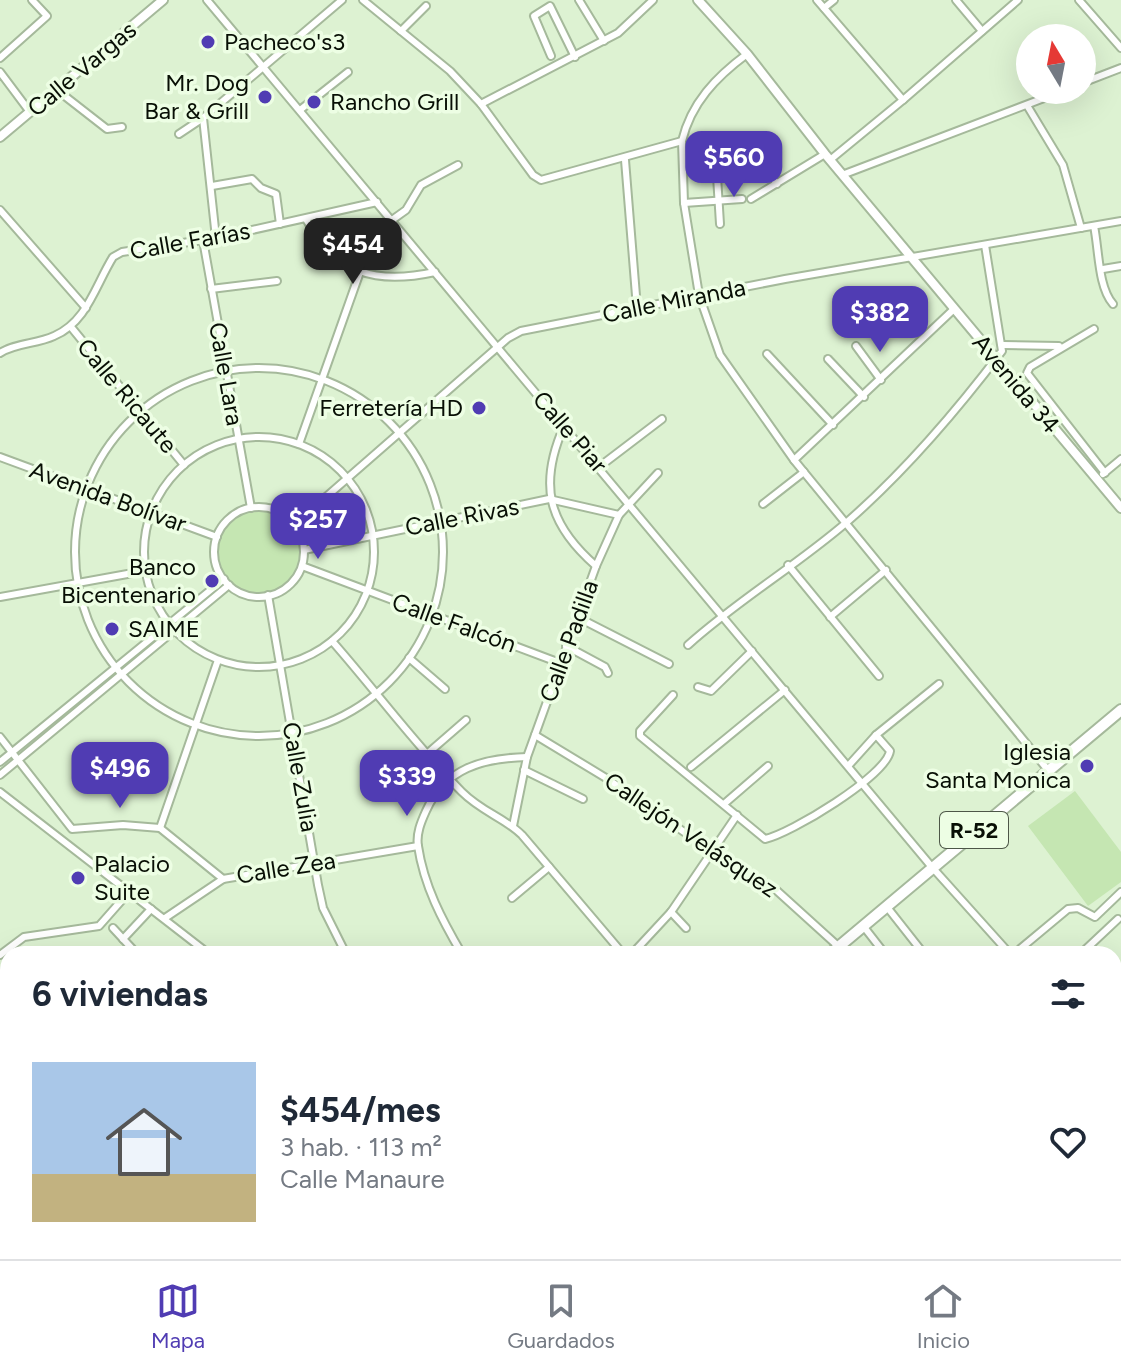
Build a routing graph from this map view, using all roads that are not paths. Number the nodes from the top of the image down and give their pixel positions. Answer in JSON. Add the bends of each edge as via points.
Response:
{"nodes":[{"id":1,"x":32,"y":0,"type":"edge"},
{"id":2,"x":163,"y":0,"type":"edge"},
{"id":3,"x":207,"y":0,"type":"edge"},
{"id":4,"x":342,"y":0,"type":"edge"},
{"id":5,"x":363,"y":0,"type":"edge"},
{"id":6,"x":579,"y":0,"type":"edge"},
{"id":7,"x":653,"y":0,"type":"edge"},
{"id":8,"x":698,"y":0,"type":"edge"},
{"id":9,"x":817,"y":0,"type":"edge"},
{"id":10,"x":834,"y":0,"type":"edge"},
{"id":11,"x":956,"y":0,"type":"edge"},
{"id":12,"x":1018,"y":0,"type":"edge"},
{"id":13,"x":1079,"y":0,"type":"edge"},
{"id":14,"x":426,"y":6,"type":"dead end"},
{"id":15,"x":824,"y":8,"type":"junction"},
{"id":16,"x":401,"y":31,"type":"junction"},
{"id":17,"x":982,"y":31,"type":"junction"},
{"id":18,"x":604,"y":41,"type":"junction"},
{"id":19,"x":1121,"y":48,"type":"edge"},
{"id":20,"x":747,"y":54,"type":"junction"},
{"id":21,"x":551,"y":56,"type":"dead end"},
{"id":22,"x":575,"y":57,"type":"junction"},
{"id":23,"x":0,"y":58,"type":"edge"},
{"id":24,"x":264,"y":67,"type":"junction"},
{"id":25,"x":1121,"y":68,"type":"edge"},
{"id":26,"x":0,"y":72,"type":"edge"},
{"id":27,"x":348,"y":72,"type":"dead end"},
{"id":28,"x":1096,"y":78,"type":"edge"},
{"id":29,"x":57,"y":90,"type":"junction"},
{"id":30,"x":903,"y":100,"type":"junction"},
{"id":31,"x":481,"y":104,"type":"junction"},
{"id":32,"x":1033,"y":104,"type":"edge"},
{"id":33,"x":1028,"y":107,"type":"junction"},
{"id":34,"x":300,"y":110,"type":"junction"},
{"id":35,"x":30,"y":112,"type":"junction"},
{"id":36,"x":203,"y":118,"type":"junction"},
{"id":37,"x":122,"y":127,"type":"dead end"},
{"id":38,"x":179,"y":134,"type":"dead end"},
{"id":39,"x":0,"y":137,"type":"edge"},
{"id":40,"x":682,"y":141,"type":"junction"},
{"id":41,"x":760,"y":143,"type":"dead end"},
{"id":42,"x":827,"y":157,"type":"junction"},
{"id":43,"x":625,"y":160,"type":"junction"},
{"id":44,"x":458,"y":165,"type":"dead end"},
{"id":45,"x":842,"y":175,"type":"junction"},
{"id":46,"x":717,"y":176,"type":"dead end"},
{"id":47,"x":777,"y":184,"type":"junction"},
{"id":48,"x":212,"y":186,"type":"junction"},
{"id":49,"x":742,"y":199,"type":"dead end"},
{"id":50,"x":751,"y":199,"type":"dead end"},
{"id":51,"x":377,"y":202,"type":"junction"},
{"id":52,"x":719,"y":202,"type":"junction"},
{"id":53,"x":684,"y":203,"type":"junction"},
{"id":54,"x":0,"y":210,"type":"edge"},
{"id":55,"x":306,"y":219,"type":"junction"},
{"id":56,"x":392,"y":220,"type":"junction"},
{"id":57,"x":1121,"y":221,"type":"edge"},
{"id":58,"x":280,"y":224,"type":"junction"},
{"id":59,"x":720,"y":224,"type":"dead end"},
{"id":60,"x":1094,"y":226,"type":"junction"},
{"id":61,"x":1081,"y":228,"type":"junction"},
{"id":62,"x":216,"y":238,"type":"junction"},
{"id":63,"x":203,"y":240,"type":"junction"},
{"id":64,"x":985,"y":245,"type":"junction"},
{"id":65,"x":912,"y":259,"type":"junction"},
{"id":66,"x":1121,"y":266,"type":"edge"},
{"id":67,"x":1103,"y":269,"type":"junction"},
{"id":68,"x":360,"y":272,"type":"junction"},
{"id":69,"x":435,"y":272,"type":"junction"},
{"id":70,"x":277,"y":281,"type":"dead end"},
{"id":71,"x":211,"y":289,"type":"junction"},
{"id":72,"x":699,"y":295,"type":"junction"},
{"id":73,"x":1113,"y":304,"type":"dead end"},
{"id":74,"x":86,"y":308,"type":"junction"},
{"id":75,"x":637,"y":308,"type":"junction"},
{"id":76,"x":954,"y":309,"type":"junction"},
{"id":77,"x":71,"y":327,"type":"junction"},
{"id":78,"x":1094,"y":329,"type":"dead end"},
{"id":79,"x":1003,"y":345,"type":"junction"},
{"id":80,"x":856,"y":346,"type":"dead end"},
{"id":81,"x":1063,"y":346,"type":"junction"},
{"id":82,"x":498,"y":347,"type":"junction"},
{"id":83,"x":0,"y":353,"type":"edge"},
{"id":84,"x":767,"y":354,"type":"dead end"},
{"id":85,"x":828,"y":359,"type":"dead end"},
{"id":86,"x":996,"y":359,"type":"junction"},
{"id":87,"x":225,"y":370,"type":"junction"},
{"id":88,"x":322,"y":379,"type":"junction"},
{"id":89,"x":881,"y":380,"type":"junction"},
{"id":90,"x":864,"y":397,"type":"junction"},
{"id":91,"x":140,"y":411,"type":"junction"},
{"id":92,"x":662,"y":419,"type":"dead end"},
{"id":93,"x":833,"y":425,"type":"junction"},
{"id":94,"x":564,"y":426,"type":"junction"},
{"id":95,"x":400,"y":433,"type":"junction"},
{"id":96,"x":237,"y":439,"type":"junction"},
{"id":97,"x":299,"y":444,"type":"junction"},
{"id":98,"x":0,"y":457,"type":"edge"},
{"id":99,"x":1121,"y":459,"type":"edge"},
{"id":100,"x":794,"y":460,"type":"junction"},
{"id":101,"x":184,"y":465,"type":"junction"},
{"id":102,"x":599,"y":467,"type":"junction"},
{"id":103,"x":804,"y":472,"type":"junction"},
{"id":104,"x":658,"y":473,"type":"dead end"},
{"id":105,"x":1105,"y":473,"type":"junction"},
{"id":106,"x":347,"y":478,"type":"junction"},
{"id":107,"x":1097,"y":479,"type":"junction"},
{"id":108,"x":85,"y":489,"type":"junction"},
{"id":109,"x":549,"y":499,"type":"junction"},
{"id":110,"x":631,"y":503,"type":"junction"},
{"id":111,"x":763,"y":504,"type":"dead end"},
{"id":112,"x":251,"y":508,"type":"junction"},
{"id":113,"x":1121,"y":508,"type":"edge"},
{"id":114,"x":150,"y":512,"type":"junction"},
{"id":115,"x":619,"y":515,"type":"junction"},
{"id":116,"x":441,"y":520,"type":"junction"},
{"id":117,"x":295,"y":524,"type":"junction"},
{"id":118,"x":845,"y":524,"type":"junction"},
{"id":119,"x":374,"y":535,"type":"junction"},
{"id":120,"x":217,"y":537,"type":"junction"},
{"id":121,"x":304,"y":550,"type":"junction"},
{"id":122,"x":788,"y":565,"type":"junction"},
{"id":123,"x":302,"y":566,"type":"junction"},
{"id":124,"x":596,"y":566,"type":"junction"},
{"id":125,"x":886,"y":570,"type":"junction"},
{"id":126,"x":144,"y":571,"type":"junction"},
{"id":127,"x":227,"y":582,"type":"junction"},
{"id":128,"x":76,"y":583,"type":"junction"},
{"id":129,"x":368,"y":591,"type":"junction"},
{"id":130,"x":268,"y":595,"type":"junction"},
{"id":131,"x":0,"y":597,"type":"edge"},
{"id":132,"x":721,"y":614,"type":"junction"},
{"id":133,"x":432,"y":615,"type":"junction"},
{"id":134,"x":577,"y":617,"type":"junction"},
{"id":135,"x":830,"y":617,"type":"junction"},
{"id":136,"x":168,"y":624,"type":"junction"},
{"id":137,"x":174,"y":631,"type":"junction"},
{"id":138,"x":332,"y":641,"type":"junction"},
{"id":139,"x":688,"y":645,"type":"dead end"},
{"id":140,"x":566,"y":646,"type":"junction"},
{"id":141,"x":752,"y":651,"type":"junction"},
{"id":142,"x":409,"y":658,"type":"junction"},
{"id":143,"x":218,"y":660,"type":"junction"},
{"id":144,"x":560,"y":663,"type":"junction"},
{"id":145,"x":669,"y":664,"type":"dead end"},
{"id":146,"x":280,"y":666,"type":"junction"},
{"id":147,"x":114,"y":668,"type":"junction"},
{"id":148,"x":608,"y":673,"type":"dead end"},
{"id":149,"x":120,"y":674,"type":"junction"},
{"id":150,"x":879,"y":676,"type":"dead end"},
{"id":151,"x":939,"y":684,"type":"dead end"},
{"id":152,"x":698,"y":687,"type":"dead end"},
{"id":153,"x":445,"y":689,"type":"dead end"},
{"id":154,"x":785,"y":690,"type":"junction"},
{"id":155,"x":378,"y":692,"type":"junction"},
{"id":156,"x":673,"y":695,"type":"dead end"},
{"id":157,"x":1121,"y":710,"type":"edge"},
{"id":158,"x":466,"y":720,"type":"dead end"},
{"id":159,"x":196,"y":725,"type":"junction"},
{"id":160,"x":292,"y":733,"type":"junction"},
{"id":161,"x":535,"y":735,"type":"junction"},
{"id":162,"x":876,"y":735,"type":"junction"},
{"id":163,"x":0,"y":737,"type":"edge"},
{"id":164,"x":12,"y":751,"type":"junction"},
{"id":165,"x":428,"y":753,"type":"junction"},
{"id":166,"x":527,"y":757,"type":"junction"},
{"id":167,"x":19,"y":759,"type":"junction"},
{"id":168,"x":0,"y":762,"type":"edge"},
{"id":169,"x":849,"y":765,"type":"junction"},
{"id":170,"x":768,"y":766,"type":"dead end"},
{"id":171,"x":691,"y":767,"type":"dead end"},
{"id":172,"x":524,"y":770,"type":"junction"},
{"id":173,"x":1048,"y":770,"type":"junction"},
{"id":174,"x":0,"y":775,"type":"edge"},
{"id":175,"x":448,"y":777,"type":"junction"},
{"id":176,"x":863,"y":784,"type":"junction"},
{"id":177,"x":0,"y":792,"type":"edge"},
{"id":178,"x":583,"y":799,"type":"dead end"},
{"id":179,"x":724,"y":804,"type":"junction"},
{"id":180,"x":737,"y":815,"type":"junction"},
{"id":181,"x":513,"y":826,"type":"junction"},
{"id":182,"x":160,"y":828,"type":"junction"},
{"id":183,"x":72,"y":829,"type":"junction"},
{"id":184,"x":67,"y":845,"type":"junction"},
{"id":185,"x":418,"y":846,"type":"junction"},
{"id":186,"x":713,"y":852,"type":"junction"},
{"id":187,"x":315,"y":864,"type":"junction"},
{"id":188,"x":931,"y":866,"type":"junction"},
{"id":189,"x":549,"y":867,"type":"junction"},
{"id":190,"x":223,"y":879,"type":"junction"},
{"id":191,"x":129,"y":892,"type":"junction"},
{"id":192,"x":1121,"y":892,"type":"edge"},
{"id":193,"x":512,"y":898,"type":"dead end"},
{"id":194,"x":887,"y":907,"type":"junction"},
{"id":195,"x":1105,"y":907,"type":"junction"},
{"id":196,"x":151,"y":909,"type":"junction"},
{"id":197,"x":671,"y":912,"type":"junction"},
{"id":198,"x":112,"y":914,"type":"junction"},
{"id":199,"x":165,"y":918,"type":"junction"},
{"id":200,"x":1120,"y":920,"type":"edge"},
{"id":201,"x":99,"y":926,"type":"junction"},
{"id":202,"x":864,"y":927,"type":"junction"},
{"id":203,"x":113,"y":928,"type":"junction"},
{"id":204,"x":686,"y":928,"type":"dead end"},
{"id":205,"x":123,"y":939,"type":"junction"},
{"id":206,"x":12,"y":946,"type":"edge"},
{"id":207,"x":128,"y":946,"type":"edge"},
{"id":208,"x":199,"y":946,"type":"edge"},
{"id":209,"x":342,"y":946,"type":"edge"},
{"id":210,"x":458,"y":946,"type":"edge"},
{"id":211,"x":615,"y":946,"type":"edge"},
{"id":212,"x":639,"y":946,"type":"edge"},
{"id":213,"x":830,"y":946,"type":"edge"},
{"id":214,"x":839,"y":946,"type":"edge"},
{"id":215,"x":879,"y":946,"type":"edge"},
{"id":216,"x":918,"y":946,"type":"edge"},
{"id":217,"x":1005,"y":946,"type":"edge"},
{"id":218,"x":1022,"y":946,"type":"edge"},
{"id":219,"x":1090,"y":946,"type":"edge"}],
"edges":[{"from":1,"to":23,"type":"street","via":[[47,16]]},
{"from":2,"to":29,"type":"street","name":"Calle Vargas"},
{"from":3,"to":24,"type":"street","name":"Calle Piar"},
{"from":4,"to":24,"type":"street"},
{"from":5,"to":16,"type":"street"},
{"from":6,"to":18,"type":"street"},
{"from":7,"to":18,"type":"street","via":[[629,26]]},
{"from":8,"to":20,"type":"street","name":"Avenida 34"},
{"from":9,"to":15,"type":"street"},
{"from":10,"to":15,"type":"street"},
{"from":11,"to":17,"type":"street"},
{"from":12,"to":17,"type":"street"},
{"from":13,"to":19,"type":"street"},
{"from":14,"to":16,"type":"street"},
{"from":15,"to":30,"type":"street"},
{"from":16,"to":31,"type":"street"},
{"from":17,"to":30,"type":"street"},
{"from":18,"to":22,"type":"street"},
{"from":20,"to":40,"type":"street","via":[[705,92]]},
{"from":20,"to":42,"type":"street","name":"Avenida 34"},
{"from":21,"to":22,"type":"street","via":[[534,16],[552,6]]},
{"from":22,"to":31,"type":"street"},
{"from":24,"to":34,"type":"street","name":"Calle Piar"},
{"from":24,"to":36,"type":"street"},
{"from":25,"to":28,"type":"street"},
{"from":26,"to":35,"type":"street"},
{"from":27,"to":34,"type":"street"},
{"from":29,"to":35,"type":"street","name":"Calle Vargas"},
{"from":29,"to":37,"type":"street","via":[[107,129]]},
{"from":30,"to":42,"type":"street"},
{"from":31,"to":43,"type":"street","via":[[537,179]]},
{"from":32,"to":33,"type":"street"},
{"from":33,"to":45,"type":"street"},
{"from":33,"to":61,"type":"street","via":[[1063,165]]},
{"from":34,"to":51,"type":"street","name":"Calle Piar"},
{"from":35,"to":39,"type":"street","name":"Calle Vargas"},
{"from":36,"to":38,"type":"street"},
{"from":36,"to":48,"type":"street"},
{"from":40,"to":43,"type":"street"},
{"from":40,"to":53,"type":"street"},
{"from":41,"to":47,"type":"street","via":[[756,154]]},
{"from":42,"to":45,"type":"street","name":"Avenida 34"},
{"from":42,"to":47,"type":"street"},
{"from":43,"to":75,"type":"street"},
{"from":44,"to":56,"type":"street","via":[[419,187],[406,210]]},
{"from":45,"to":65,"type":"street","name":"Avenida 34"},
{"from":46,"to":52,"type":"street"},
{"from":47,"to":50,"type":"street"},
{"from":48,"to":58,"type":"street","via":[[252,179],[276,194]]},
{"from":48,"to":62,"type":"street"},
{"from":49,"to":52,"type":"street"},
{"from":51,"to":55,"type":"street","name":"Calle Farías"},
{"from":51,"to":56,"type":"street","name":"Calle Piar"},
{"from":52,"to":53,"type":"street"},
{"from":52,"to":59,"type":"street"},
{"from":53,"to":72,"type":"street"},
{"from":54,"to":74,"type":"street"},
{"from":55,"to":58,"type":"street","name":"Calle Farías"},
{"from":55,"to":68,"type":"street","via":[[323,245]]},
{"from":56,"to":69,"type":"street","name":"Calle Piar"},
{"from":57,"to":60,"type":"street","name":"Calle Miranda"},
{"from":58,"to":62,"type":"street","name":"Calle Farías"},
{"from":60,"to":61,"type":"street","name":"Calle Miranda"},
{"from":60,"to":67,"type":"street"},
{"from":61,"to":64,"type":"street","name":"Calle Miranda"},
{"from":62,"to":63,"type":"street","name":"Calle Farías"},
{"from":63,"to":71,"type":"street","name":"Calle Lara"},
{"from":63,"to":74,"type":"street","name":"Calle Farías","via":[[113,257]]},
{"from":64,"to":65,"type":"street","name":"Calle Miranda"},
{"from":64,"to":79,"type":"street"},
{"from":65,"to":72,"type":"street","name":"Calle Miranda"},
{"from":65,"to":76,"type":"street","name":"Avenida 34"},
{"from":66,"to":67,"type":"street"},
{"from":67,"to":73,"type":"street","via":[[1102,288]]},
{"from":68,"to":69,"type":"street","via":[[404,279]]},
{"from":68,"to":88,"type":"street"},
{"from":69,"to":82,"type":"street","name":"Calle Piar"},
{"from":70,"to":71,"type":"street"},
{"from":71,"to":87,"type":"street","name":"Calle Lara"},
{"from":72,"to":75,"type":"street","name":"Calle Miranda"},
{"from":72,"to":100,"type":"street","via":[[720,355]]},
{"from":74,"to":77,"type":"street","name":"Calle Farías"},
{"from":75,"to":82,"type":"street","name":"Calle Miranda","via":[[521,331]]},
{"from":76,"to":86,"type":"street","name":"Avenida 34"},
{"from":76,"to":89,"type":"street"},
{"from":77,"to":83,"type":"street","name":"Calle Farías"},
{"from":77,"to":91,"type":"street","name":"Calle Ricaute"},
{"from":78,"to":81,"type":"street"},
{"from":79,"to":81,"type":"street"},
{"from":79,"to":86,"type":"street"},
{"from":80,"to":89,"type":"street"},
{"from":81,"to":105,"type":"street","via":[[1027,373]]},
{"from":82,"to":94,"type":"street","name":"Calle Piar"},
{"from":82,"to":95,"type":"street","name":"Calle Miranda"},
{"from":84,"to":93,"type":"street"},
{"from":85,"to":90,"type":"street"},
{"from":86,"to":107,"type":"street","name":"Avenida 34"},
{"from":86,"to":118,"type":"street","via":[[889,482]]},
{"from":87,"to":88,"type":"street","via":[[282,369]]},
{"from":87,"to":91,"type":"street","via":[[175,388]]},
{"from":87,"to":96,"type":"street","name":"Calle Lara"},
{"from":88,"to":95,"type":"street","via":[[365,401]]},
{"from":88,"to":97,"type":"street"},
{"from":89,"to":90,"type":"street"},
{"from":90,"to":93,"type":"street"},
{"from":91,"to":101,"type":"street","name":"Calle Ricaute"},
{"from":91,"to":108,"type":"street","via":[[107,447]]},
{"from":92,"to":102,"type":"street"},
{"from":93,"to":100,"type":"street"},
{"from":94,"to":102,"type":"street","name":"Calle Piar"},
{"from":94,"to":109,"type":"street","via":[[551,463]]},
{"from":95,"to":106,"type":"street","name":"Calle Miranda"},
{"from":95,"to":116,"type":"street","via":[[426,474]]},
{"from":96,"to":97,"type":"street","via":[[267,437]]},
{"from":96,"to":101,"type":"street","via":[[209,448]]},
{"from":96,"to":112,"type":"street","name":"Calle Lara"},
{"from":97,"to":106,"type":"street"},
{"from":98,"to":108,"type":"street","name":"Avenida Bolívar"},
{"from":99,"to":105,"type":"street"},
{"from":100,"to":103,"type":"street"},
{"from":101,"to":114,"type":"street"},
{"from":102,"to":110,"type":"street","name":"Calle Piar"},
{"from":103,"to":111,"type":"street"},
{"from":103,"to":118,"type":"street"},
{"from":104,"to":110,"type":"street","name":"Calle Padilla"},
{"from":105,"to":107,"type":"street"},
{"from":106,"to":117,"type":"street","name":"Calle Miranda"},
{"from":106,"to":119,"type":"street","via":[[362,499]]},
{"from":107,"to":113,"type":"street","name":"Avenida 34"},
{"from":108,"to":114,"type":"street","name":"Avenida Bolívar"},
{"from":108,"to":128,"type":"street","via":[[75,528]]},
{"from":109,"to":115,"type":"street","name":"Calle Rivas"},
{"from":109,"to":116,"type":"street","name":"Calle Rivas"},
{"from":109,"to":124,"type":"street","via":[[564,532]]},
{"from":110,"to":115,"type":"street","name":"Calle Padilla"},
{"from":110,"to":132,"type":"street","name":"Calle Piar"},
{"from":112,"to":117,"type":"street","via":[[271,508]]},
{"from":112,"to":120,"type":"street","via":[[230,518]]},
{"from":114,"to":120,"type":"street","name":"Avenida Bolívar"},
{"from":114,"to":126,"type":"street"},
{"from":115,"to":124,"type":"street","name":"Calle Padilla"},
{"from":116,"to":119,"type":"street","name":"Calle Rivas"},
{"from":116,"to":133,"type":"street","via":[[442,575]]},
{"from":117,"to":121,"type":"street"},
{"from":118,"to":122,"type":"street"},
{"from":118,"to":125,"type":"street"},
{"from":119,"to":121,"type":"street","name":"Calle Rivas"},
{"from":119,"to":129,"type":"street"},
{"from":120,"to":127,"type":"street","via":[[215,559]]},
{"from":121,"to":123,"type":"street"},
{"from":122,"to":132,"type":"street"},
{"from":122,"to":135,"type":"street"},
{"from":123,"to":129,"type":"street","name":"Calle Falcón"},
{"from":123,"to":130,"type":"street","via":[[289,585]]},
{"from":124,"to":134,"type":"street","name":"Calle Padilla"},
{"from":125,"to":135,"type":"street"},
{"from":125,"to":173,"type":"street"},
{"from":126,"to":128,"type":"street"},
{"from":126,"to":136,"type":"street"},
{"from":127,"to":130,"type":"street","via":[[252,596]]},
{"from":127,"to":136,"type":"street"},
{"from":127,"to":137,"type":"street"},
{"from":128,"to":131,"type":"street"},
{"from":128,"to":147,"type":"street","via":[[88,623]]},
{"from":129,"to":133,"type":"street","name":"Calle Falcón"},
{"from":129,"to":138,"type":"street","via":[[353,619]]},
{"from":130,"to":146,"type":"street","name":"Calle Zulia"},
{"from":132,"to":139,"type":"street"},
{"from":132,"to":141,"type":"street","name":"Calle Piar"},
{"from":133,"to":142,"type":"street"},
{"from":133,"to":144,"type":"street","name":"Calle Falcón"},
{"from":134,"to":140,"type":"street","name":"Calle Padilla"},
{"from":134,"to":145,"type":"street"},
{"from":135,"to":150,"type":"street"},
{"from":136,"to":137,"type":"street"},
{"from":136,"to":147,"type":"street"},
{"from":137,"to":143,"type":"street"},
{"from":137,"to":149,"type":"street"},
{"from":138,"to":146,"type":"street"},
{"from":138,"to":155,"type":"street"},
{"from":140,"to":144,"type":"street","name":"Calle Padilla"},
{"from":140,"to":148,"type":"street"},
{"from":141,"to":152,"type":"street","via":[[711,691]]},
{"from":141,"to":154,"type":"street","name":"Calle Piar"},
{"from":142,"to":153,"type":"street"},
{"from":142,"to":155,"type":"street"},
{"from":143,"to":146,"type":"street","via":[[248,667]]},
{"from":143,"to":159,"type":"street"},
{"from":144,"to":161,"type":"street","name":"Calle Padilla"},
{"from":146,"to":160,"type":"street","name":"Calle Zulia"},
{"from":147,"to":149,"type":"street"},
{"from":147,"to":164,"type":"street"},
{"from":149,"to":159,"type":"street","via":[[154,704]]},
{"from":149,"to":167,"type":"street"},
{"from":151,"to":162,"type":"street"},
{"from":154,"to":169,"type":"street","name":"Calle Piar"},
{"from":154,"to":171,"type":"street"},
{"from":155,"to":160,"type":"street","via":[[338,718]]},
{"from":155,"to":165,"type":"street"},
{"from":156,"to":179,"type":"street","via":[[640,736]]},
{"from":157,"to":173,"type":"main road","number":"R-52"},
{"from":158,"to":165,"type":"street"},
{"from":159,"to":160,"type":"street","via":[[242,735]]},
{"from":159,"to":182,"type":"street"},
{"from":160,"to":187,"type":"street","name":"Calle Zulia"},
{"from":161,"to":166,"type":"street","name":"Calle Padilla"},
{"from":161,"to":186,"type":"street","name":"Callejón Velásquez"},
{"from":162,"to":169,"type":"street"},
{"from":162,"to":176,"type":"street","via":[[890,754]]},
{"from":163,"to":164,"type":"street"},
{"from":164,"to":167,"type":"street"},
{"from":164,"to":168,"type":"street"},
{"from":165,"to":175,"type":"street"},
{"from":166,"to":172,"type":"street","name":"Calle Padilla"},
{"from":166,"to":175,"type":"street","via":[[497,758]]},
{"from":167,"to":174,"type":"street"},
{"from":167,"to":183,"type":"street"},
{"from":169,"to":176,"type":"street","name":"Calle Piar"},
{"from":170,"to":179,"type":"street"},
{"from":172,"to":178,"type":"street"},
{"from":172,"to":181,"type":"street","name":"Calle Padilla"},
{"from":173,"to":188,"type":"main road","number":"R-52"},
{"from":175,"to":181,"type":"street","via":[[486,814]]},
{"from":175,"to":185,"type":"street","via":[[426,811]]},
{"from":176,"to":180,"type":"street","via":[[771,838],[759,835]]},
{"from":176,"to":188,"type":"street","name":"Calle Piar"},
{"from":177,"to":184,"type":"street"},
{"from":179,"to":180,"type":"street"},
{"from":180,"to":186,"type":"street"},
{"from":181,"to":189,"type":"street"},
{"from":182,"to":183,"type":"street"},
{"from":182,"to":190,"type":"street"},
{"from":183,"to":184,"type":"street"},
{"from":184,"to":191,"type":"street"},
{"from":185,"to":187,"type":"street","name":"Calle Zea"},
{"from":185,"to":210,"type":"street","via":[[435,906]]},
{"from":186,"to":197,"type":"street"},
{"from":186,"to":213,"type":"street","name":"Callejón Velásquez","via":[[775,889]]},
{"from":187,"to":190,"type":"street","name":"Calle Zea"},
{"from":187,"to":209,"type":"street","name":"Calle Zulia","via":[[323,908]]},
{"from":188,"to":194,"type":"main road","number":"R-52"},
{"from":188,"to":217,"type":"street","name":"Calle Piar"},
{"from":189,"to":193,"type":"street"},
{"from":189,"to":211,"type":"street"},
{"from":190,"to":199,"type":"street","name":"Calle Zea"},
{"from":191,"to":196,"type":"street"},
{"from":191,"to":198,"type":"street"},
{"from":192,"to":195,"type":"street"},
{"from":194,"to":202,"type":"main road","number":"R-52"},
{"from":194,"to":216,"type":"street"},
{"from":195,"to":200,"type":"street"},
{"from":195,"to":218,"type":"street","via":[[1091,918],[1078,908],[1068,909]]},
{"from":196,"to":199,"type":"street"},
{"from":196,"to":205,"type":"street"},
{"from":197,"to":204,"type":"street"},
{"from":197,"to":212,"type":"street"},
{"from":198,"to":201,"type":"street"},
{"from":198,"to":203,"type":"street"},
{"from":199,"to":208,"type":"street"},
{"from":200,"to":219,"type":"street"},
{"from":201,"to":203,"type":"street"},
{"from":201,"to":206,"type":"street","via":[[24,937]]},
{"from":202,"to":214,"type":"main road","number":"R-52"},
{"from":202,"to":215,"type":"street"},
{"from":203,"to":205,"type":"street"},
{"from":205,"to":207,"type":"street"}]}
